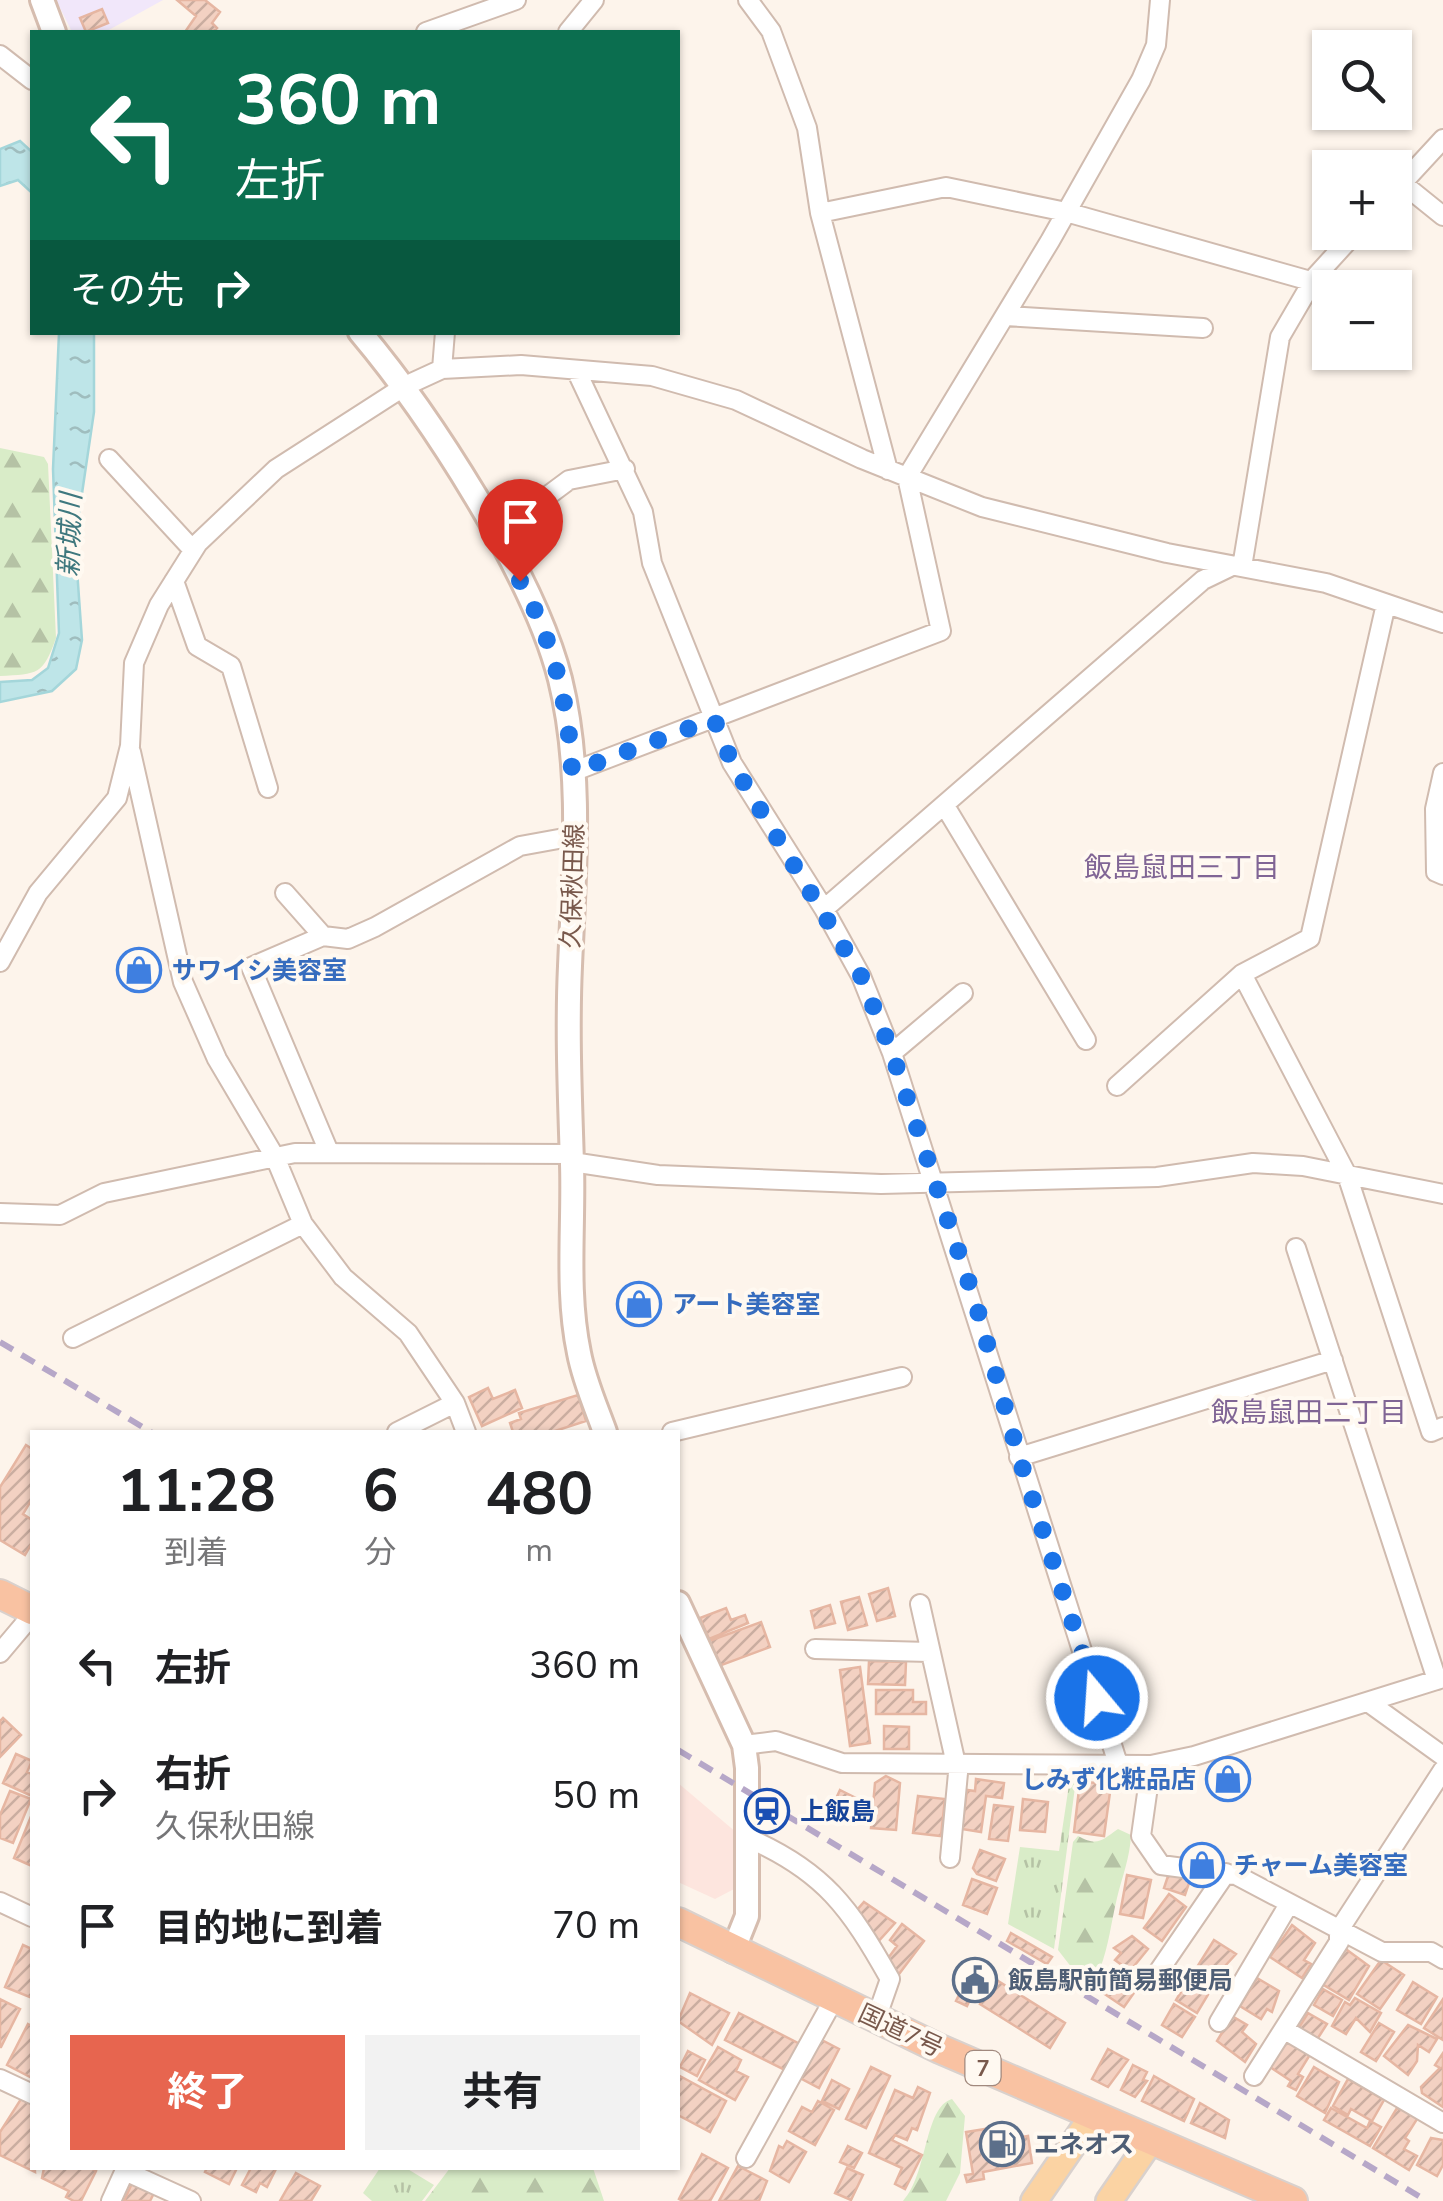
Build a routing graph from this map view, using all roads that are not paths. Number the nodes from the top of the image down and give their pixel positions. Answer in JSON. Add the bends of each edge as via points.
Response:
{"nodes":[{"id":1,"x":42,"y":0,"type":"edge"},
{"id":2,"x":516,"y":0,"type":"edge"},
{"id":3,"x":594,"y":0,"type":"edge"},
{"id":4,"x":748,"y":0,"type":"edge"},
{"id":5,"x":1160,"y":0,"type":"edge"},
{"id":6,"x":53,"y":30,"type":"edge"},
{"id":7,"x":432,"y":30,"type":"edge"},
{"id":8,"x":570,"y":30,"type":"edge"},
{"id":9,"x":0,"y":55,"type":"edge"},
{"id":10,"x":30,"y":78,"type":"edge"},
{"id":11,"x":1443,"y":139,"type":"edge"},
{"id":12,"x":1412,"y":172,"type":"edge"},
{"id":13,"x":1412,"y":196,"type":"edge"},
{"id":14,"x":1066,"y":212,"type":"junction"},
{"id":15,"x":820,"y":213,"type":"junction"},
{"id":16,"x":1443,"y":216,"type":"edge"},
{"id":17,"x":1341,"y":250,"type":"edge"},
{"id":18,"x":1324,"y":270,"type":"edge"},
{"id":19,"x":1312,"y":281,"type":"edge"},
{"id":20,"x":1312,"y":285,"type":"edge"},
{"id":21,"x":1006,"y":316,"type":"junction"},
{"id":22,"x":1203,"y":328,"type":"dead end"},
{"id":23,"x":362,"y":335,"type":"edge"},
{"id":24,"x":445,"y":335,"type":"edge"},
{"id":25,"x":442,"y":370,"type":"junction"},
{"id":26,"x":576,"y":370,"type":"junction"},
{"id":27,"x":405,"y":386,"type":"junction"},
{"id":28,"x":109,"y":459,"type":"dead end"},
{"id":29,"x":625,"y":469,"type":"junction"},
{"id":30,"x":888,"y":470,"type":"junction"},
{"id":31,"x":907,"y":477,"type":"junction"},
{"id":32,"x":486,"y":519,"type":"junction"},
{"id":33,"x":193,"y":550,"type":"junction"},
{"id":34,"x":1237,"y":567,"type":"junction"},
{"id":35,"x":174,"y":581,"type":"junction"},
{"id":36,"x":1386,"y":604,"type":"junction"},
{"id":37,"x":1443,"y":623,"type":"edge"},
{"id":38,"x":714,"y":719,"type":"junction"},
{"id":39,"x":130,"y":746,"type":"junction"},
{"id":40,"x":572,"y":772,"type":"junction"},
{"id":41,"x":1443,"y":773,"type":"edge"},
{"id":42,"x":268,"y":788,"type":"dead end"},
{"id":43,"x":945,"y":806,"type":"junction"},
{"id":44,"x":576,"y":836,"type":"junction"},
{"id":45,"x":1443,"y":874,"type":"edge"},
{"id":46,"x":285,"y":893,"type":"dead end"},
{"id":47,"x":824,"y":909,"type":"junction"},
{"id":48,"x":323,"y":936,"type":"junction"},
{"id":49,"x":0,"y":962,"type":"edge"},
{"id":50,"x":1242,"y":974,"type":"junction"},
{"id":51,"x":962,"y":993,"type":"dead end"},
{"id":52,"x":1086,"y":1040,"type":"dead end"},
{"id":53,"x":892,"y":1053,"type":"junction"},
{"id":54,"x":1117,"y":1086,"type":"dead end"},
{"id":55,"x":329,"y":1152,"type":"junction"},
{"id":56,"x":275,"y":1157,"type":"junction"},
{"id":57,"x":571,"y":1158,"type":"junction"},
{"id":58,"x":1347,"y":1176,"type":"junction"},
{"id":59,"x":937,"y":1184,"type":"junction"},
{"id":60,"x":1443,"y":1194,"type":"edge"},
{"id":61,"x":0,"y":1213,"type":"edge"},
{"id":62,"x":303,"y":1224,"type":"junction"},
{"id":63,"x":1296,"y":1248,"type":"dead end"},
{"id":64,"x":74,"y":1338,"type":"dead end"},
{"id":65,"x":1332,"y":1360,"type":"junction"},
{"id":66,"x":902,"y":1377,"type":"dead end"},
{"id":67,"x":455,"y":1403,"type":"junction"},
{"id":68,"x":1443,"y":1427,"type":"edge"},
{"id":69,"x":401,"y":1430,"type":"edge"},
{"id":70,"x":465,"y":1430,"type":"edge"},
{"id":71,"x":604,"y":1430,"type":"edge"},
{"id":72,"x":680,"y":1430,"type":"edge"},
{"id":73,"x":1019,"y":1457,"type":"junction"},
{"id":74,"x":0,"y":1594,"type":"edge"},
{"id":75,"x":920,"y":1604,"type":"dead end"},
{"id":76,"x":680,"y":1607,"type":"edge"},
{"id":77,"x":30,"y":1611,"type":"edge"},
{"id":78,"x":30,"y":1615,"type":"edge"},
{"id":79,"x":815,"y":1649,"type":"dead end"},
{"id":80,"x":928,"y":1652,"type":"junction"},
{"id":81,"x":0,"y":1653,"type":"edge"},
{"id":82,"x":1440,"y":1679,"type":"edge"},
{"id":83,"x":1368,"y":1702,"type":"junction"},
{"id":84,"x":744,"y":1745,"type":"junction"},
{"id":85,"x":1443,"y":1756,"type":"edge"},
{"id":86,"x":954,"y":1762,"type":"junction"},
{"id":87,"x":1151,"y":1766,"type":"junction"},
{"id":88,"x":1119,"y":1767,"type":"junction"},
{"id":89,"x":1443,"y":1770,"type":"edge"},
{"id":90,"x":748,"y":1838,"type":"junction"},
{"id":91,"x":950,"y":1858,"type":"dead end"},
{"id":92,"x":1226,"y":1873,"type":"junction"},
{"id":93,"x":0,"y":1902,"type":"edge"},
{"id":94,"x":1289,"y":1904,"type":"junction"},
{"id":95,"x":30,"y":1916,"type":"edge"},
{"id":96,"x":680,"y":1923,"type":"edge"},
{"id":97,"x":1339,"y":1930,"type":"junction"},
{"id":98,"x":733,"y":1951,"type":"junction"},
{"id":99,"x":1443,"y":1959,"type":"edge"},
{"id":100,"x":1154,"y":1978,"type":"dead end"},
{"id":101,"x":834,"y":1999,"type":"junction"},
{"id":102,"x":876,"y":2018,"type":"junction"},
{"id":103,"x":1219,"y":2022,"type":"dead end"},
{"id":104,"x":1285,"y":2030,"type":"junction"},
{"id":105,"x":1254,"y":2076,"type":"dead end"},
{"id":106,"x":0,"y":2079,"type":"edge"},
{"id":107,"x":30,"y":2093,"type":"edge"},
{"id":108,"x":1092,"y":2117,"type":"junction"},
{"id":109,"x":1443,"y":2124,"type":"edge"},
{"id":110,"x":1151,"y":2140,"type":"junction"},
{"id":111,"x":746,"y":2158,"type":"dead end"},
{"id":112,"x":125,"y":2170,"type":"edge"},
{"id":113,"x":127,"y":2170,"type":"edge"},
{"id":114,"x":111,"y":2201,"type":"edge"},
{"id":115,"x":191,"y":2201,"type":"edge"},
{"id":116,"x":1034,"y":2201,"type":"edge"},
{"id":117,"x":1109,"y":2201,"type":"edge"},
{"id":118,"x":1293,"y":2201,"type":"edge"}],
"edges":[{"from":1,"to":6,"type":"main road"},
{"from":2,"to":7,"type":"street"},
{"from":3,"to":8,"type":"street"},
{"from":4,"to":15,"type":"street","via":[[771,31],[807,128]]},
{"from":5,"to":14,"type":"street","via":[[1156,45]]},
{"from":9,"to":10,"type":"street"},
{"from":11,"to":12,"type":"street"},
{"from":13,"to":16,"type":"street"},
{"from":14,"to":15,"type":"street","via":[[946,187]]},
{"from":14,"to":19,"type":"street"},
{"from":14,"to":21,"type":"street"},
{"from":15,"to":30,"type":"street"},
{"from":17,"to":18,"type":"street"},
{"from":20,"to":34,"type":"street","via":[[1280,338]]},
{"from":21,"to":22,"type":"street"},
{"from":21,"to":31,"type":"street"},
{"from":23,"to":27,"type":"main road","name":"久保秋田線"},
{"from":24,"to":25,"type":"street"},
{"from":25,"to":26,"type":"street"},
{"from":25,"to":27,"type":"street"},
{"from":26,"to":29,"type":"street"},
{"from":26,"to":30,"type":"street","via":[[652,376],[736,400]]},
{"from":27,"to":32,"type":"main road","name":"久保秋田線"},
{"from":27,"to":33,"type":"street","via":[[276,469]]},
{"from":28,"to":33,"type":"street"},
{"from":29,"to":32,"type":"street","via":[[569,480],[538,503]]},
{"from":29,"to":38,"type":"street","via":[[652,563]]},
{"from":30,"to":31,"type":"street"},
{"from":31,"to":34,"type":"street","via":[[982,507]]},
{"from":31,"to":38,"type":"street","via":[[941,631]]},
{"from":32,"to":40,"type":"main road","name":"久保秋田線","via":[[537,612],[559,677]]},
{"from":33,"to":35,"type":"street"},
{"from":34,"to":36,"type":"street","via":[[1326,583]]},
{"from":34,"to":43,"type":"street","via":[[1203,580]]},
{"from":35,"to":39,"type":"street","via":[[134,663]]},
{"from":35,"to":42,"type":"street","via":[[198,646],[231,666]]},
{"from":36,"to":37,"type":"street"},
{"from":36,"to":50,"type":"street","via":[[1310,938]]},
{"from":38,"to":40,"type":"street"},
{"from":38,"to":47,"type":"street","via":[[732,763]]},
{"from":39,"to":49,"type":"street","via":[[116,798],[38,894]]},
{"from":39,"to":56,"type":"street","via":[[183,982],[217,1059]]},
{"from":40,"to":44,"type":"main road","name":"久保秋田線"},
{"from":41,"to":45,"type":"street","via":[[1435,810],[1436,872]]},
{"from":43,"to":47,"type":"street"},
{"from":43,"to":52,"type":"street"},
{"from":44,"to":48,"type":"street","via":[[520,846],[375,926],[348,938]]},
{"from":44,"to":57,"type":"main road","name":"久保秋田線","via":[[568,1008]]},
{"from":46,"to":48,"type":"street"},
{"from":47,"to":53,"type":"street"},
{"from":48,"to":55,"type":"street","via":[[251,967]]},
{"from":50,"to":54,"type":"street"},
{"from":50,"to":58,"type":"street"},
{"from":51,"to":53,"type":"street"},
{"from":53,"to":59,"type":"street"},
{"from":55,"to":56,"type":"street"},
{"from":55,"to":57,"type":"street"},
{"from":56,"to":61,"type":"street","via":[[104,1194],[60,1216]]},
{"from":56,"to":62,"type":"street"},
{"from":57,"to":59,"type":"street","via":[[658,1175]]},
{"from":57,"to":71,"type":"main road","name":"久保秋田線","via":[[570,1271],[579,1354]]},
{"from":58,"to":59,"type":"street","via":[[1253,1162],[1157,1177]]},
{"from":58,"to":60,"type":"street"},
{"from":58,"to":68,"type":"street","via":[[1431,1432]]},
{"from":59,"to":73,"type":"street"},
{"from":62,"to":64,"type":"street"},
{"from":62,"to":67,"type":"street","via":[[343,1277],[408,1333]]},
{"from":63,"to":65,"type":"street"},
{"from":65,"to":73,"type":"street"},
{"from":65,"to":82,"type":"street"},
{"from":66,"to":72,"type":"street"},
{"from":67,"to":69,"type":"street"},
{"from":67,"to":70,"type":"street"},
{"from":73,"to":88,"type":"street"},
{"from":74,"to":77,"type":"highway"},
{"from":75,"to":80,"type":"street"},
{"from":76,"to":84,"type":"main road"},
{"from":78,"to":81,"type":"street"},
{"from":79,"to":80,"type":"street"},
{"from":80,"to":86,"type":"street"},
{"from":82,"to":83,"type":"street"},
{"from":83,"to":85,"type":"street"},
{"from":83,"to":87,"type":"street"},
{"from":84,"to":86,"type":"street","via":[[776,1742],[842,1762]]},
{"from":84,"to":90,"type":"main road"},
{"from":86,"to":88,"type":"street"},
{"from":86,"to":91,"type":"street"},
{"from":87,"to":88,"type":"street"},
{"from":87,"to":92,"type":"street","via":[[1141,1836],[1151,1851],[1161,1865]]},
{"from":89,"to":97,"type":"street"},
{"from":90,"to":98,"type":"main road","via":[[746,1916]]},
{"from":90,"to":102,"type":"street","via":[[808,1868],[844,1906],[890,1979]]},
{"from":92,"to":94,"type":"street"},
{"from":92,"to":100,"type":"street"},
{"from":93,"to":95,"type":"street"},
{"from":94,"to":97,"type":"street"},
{"from":94,"to":103,"type":"street"},
{"from":96,"to":98,"type":"highway","name":"国道7号","number":"7"},
{"from":97,"to":99,"type":"street","via":[[1382,1952],[1431,1952]]},
{"from":97,"to":104,"type":"street","via":[[1339,1942]]},
{"from":98,"to":101,"type":"highway","name":"国道7号","number":"7"},
{"from":101,"to":102,"type":"highway","name":"国道7号","number":"7"},
{"from":101,"to":111,"type":"street"},
{"from":102,"to":108,"type":"highway","name":"国道7号","number":"7"},
{"from":104,"to":105,"type":"street"},
{"from":104,"to":109,"type":"street"},
{"from":106,"to":107,"type":"street"},
{"from":108,"to":110,"type":"highway","name":"国道7号","number":"7"},
{"from":108,"to":116,"type":"main road"},
{"from":110,"to":117,"type":"main road"},
{"from":110,"to":118,"type":"highway","name":"国道7号","number":"7"},
{"from":112,"to":114,"type":"street"},
{"from":113,"to":115,"type":"street"}]}
